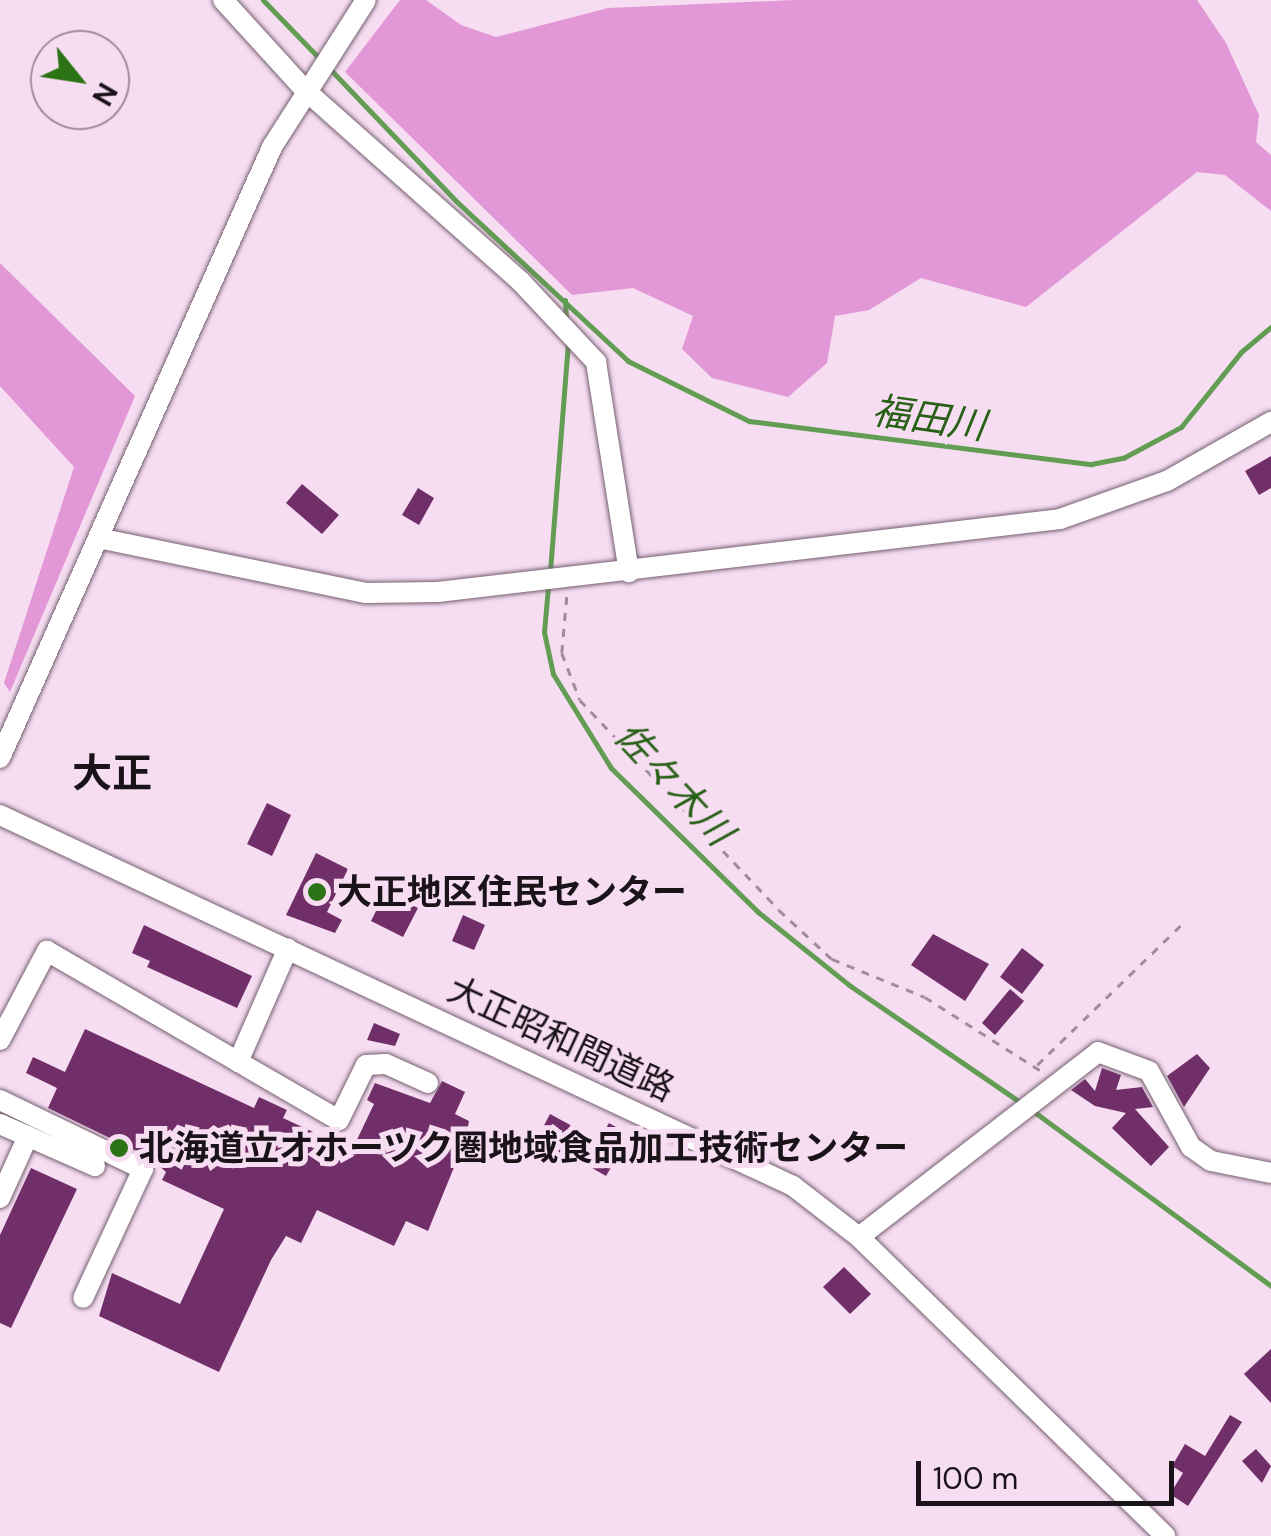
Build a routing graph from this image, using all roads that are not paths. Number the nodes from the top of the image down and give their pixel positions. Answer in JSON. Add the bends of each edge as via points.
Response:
{"nodes":[{"id":1,"x":223,"y":0,"type":"edge"},
{"id":2,"x":366,"y":0,"type":"edge"},
{"id":3,"x":308,"y":86,"type":"junction"},
{"id":4,"x":1271,"y":422,"type":"edge"},
{"id":5,"x":98,"y":538,"type":"junction"},
{"id":6,"x":630,"y":572,"type":"junction"},
{"id":7,"x":0,"y":758,"type":"edge"},
{"id":8,"x":0,"y":815,"type":"edge"},
{"id":9,"x":288,"y":948,"type":"junction"},
{"id":10,"x":0,"y":1040,"type":"edge"},
{"id":11,"x":238,"y":1062,"type":"junction"},
{"id":12,"x":428,"y":1083,"type":"dead end"},
{"id":13,"x":0,"y":1100,"type":"edge"},
{"id":14,"x":2,"y":1130,"type":"edge"},
{"id":15,"x":28,"y":1136,"type":"junction"},
{"id":16,"x":94,"y":1166,"type":"dead end"},
{"id":17,"x":1271,"y":1173,"type":"edge"},
{"id":18,"x":0,"y":1198,"type":"edge"},
{"id":19,"x":859,"y":1237,"type":"junction"},
{"id":20,"x":83,"y":1298,"type":"dead end"},
{"id":21,"x":1165,"y":1536,"type":"edge"}],
"edges":[{"from":1,"to":3,"type":"street"},
{"from":2,"to":3,"type":"street"},
{"from":3,"to":5,"type":"street","via":[[272,147]]},
{"from":3,"to":6,"type":"street","via":[[559,317],[596,362]]},
{"from":4,"to":6,"type":"street","via":[[1167,481],[1060,519]]},
{"from":5,"to":6,"type":"street","via":[[366,593]]},
{"from":5,"to":7,"type":"street"},
{"from":8,"to":9,"type":"street","name":"大正昭和間道路"},
{"from":9,"to":11,"type":"street"},
{"from":9,"to":19,"type":"street","name":"大正昭和間道路","via":[[714,1146],[793,1186]]},
{"from":10,"to":11,"type":"street","via":[[47,951]]},
{"from":11,"to":12,"type":"street","via":[[340,1120],[366,1065],[386,1064]]},
{"from":13,"to":20,"type":"street","via":[[144,1169]]},
{"from":14,"to":15,"type":"street"},
{"from":15,"to":16,"type":"street"},
{"from":15,"to":18,"type":"street"},
{"from":17,"to":19,"type":"street","via":[[1211,1161],[1191,1147],[1149,1071],[1098,1052]]},
{"from":19,"to":21,"type":"street","name":"大正昭和間道路"}]}
